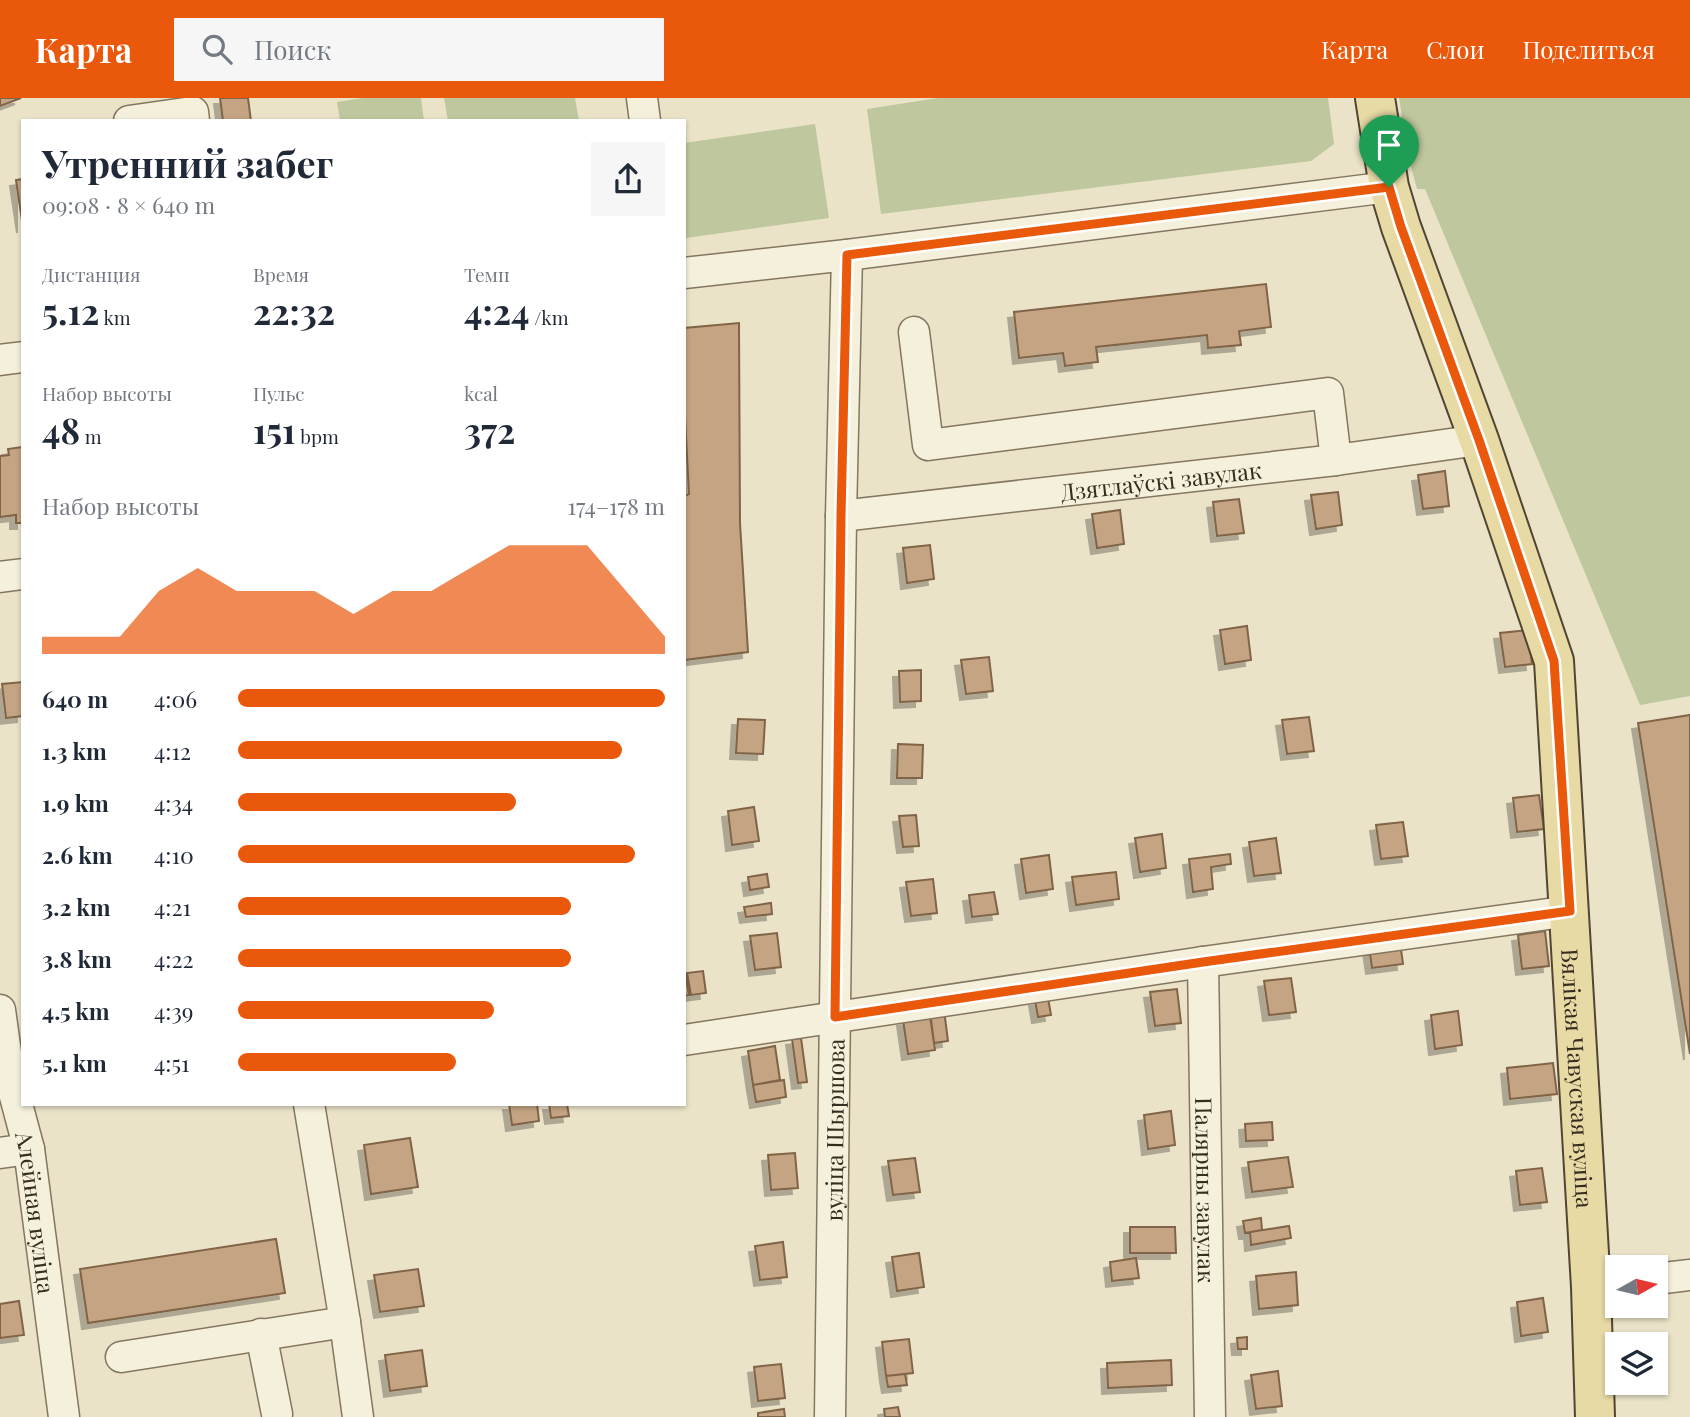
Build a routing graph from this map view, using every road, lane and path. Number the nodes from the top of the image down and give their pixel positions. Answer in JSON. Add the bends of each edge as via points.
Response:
{"nodes":[{"id":1,"x":642,"y":98,"type":"edge"},
{"id":2,"x":1375,"y":98,"type":"edge"},
{"id":3,"x":143,"y":119,"type":"edge"},
{"id":4,"x":194,"y":119,"type":"edge"},
{"id":5,"x":645,"y":119,"type":"edge"},
{"id":6,"x":1389,"y":187,"type":"junction"},
{"id":7,"x":847,"y":255,"type":"junction"},
{"id":8,"x":686,"y":273,"type":"edge"},
{"id":9,"x":914,"y":332,"type":"dead end"},
{"id":10,"x":21,"y":357,"type":"edge"},
{"id":11,"x":0,"y":360,"type":"edge"},
{"id":12,"x":1479,"y":440,"type":"junction"},
{"id":13,"x":1336,"y":460,"type":"junction"},
{"id":14,"x":841,"y":516,"type":"junction"},
{"id":15,"x":21,"y":574,"type":"edge"},
{"id":16,"x":0,"y":577,"type":"edge"},
{"id":17,"x":1570,"y":911,"type":"junction"},
{"id":18,"x":1203,"y":962,"type":"junction"},
{"id":19,"x":0,"y":1010,"type":"edge"},
{"id":20,"x":835,"y":1017,"type":"junction"},
{"id":21,"x":686,"y":1040,"type":"edge"},
{"id":22,"x":309,"y":1106,"type":"edge"},
{"id":23,"x":29,"y":1149,"type":"junction"},
{"id":24,"x":0,"y":1153,"type":"edge"},
{"id":25,"x":1688,"y":1277,"type":"edge"},
{"id":26,"x":1668,"y":1278,"type":"edge"},
{"id":27,"x":1604,"y":1286,"type":"edge"},
{"id":28,"x":345,"y":1322,"type":"junction"},
{"id":29,"x":261,"y":1335,"type":"junction"},
{"id":30,"x":121,"y":1357,"type":"dead end"},
{"id":31,"x":277,"y":1414,"type":"dead end"},
{"id":32,"x":64,"y":1417,"type":"edge"},
{"id":33,"x":358,"y":1417,"type":"edge"},
{"id":34,"x":830,"y":1417,"type":"edge"},
{"id":35,"x":1210,"y":1417,"type":"edge"},
{"id":36,"x":1595,"y":1417,"type":"edge"}],
"edges":[{"from":1,"to":5,"type":"street"},
{"from":2,"to":6,"type":"main road","name":"Вялікая Чавуская вуліца"},
{"from":3,"to":4,"type":"street","via":[[193,112]]},
{"from":6,"to":7,"type":"street"},
{"from":6,"to":12,"type":"main road","name":"Вялікая Чавуская вуліца"},
{"from":7,"to":8,"type":"street"},
{"from":7,"to":14,"type":"street","name":"вуліца Шыршова"},
{"from":9,"to":13,"type":"street","via":[[928,444],[1328,393]]},
{"from":10,"to":11,"type":"street"},
{"from":12,"to":13,"type":"street","name":"Дзятлаўскі завулак"},
{"from":12,"to":17,"type":"main road","name":"Вялікая Чавуская вуліца","via":[[1554,661]]},
{"from":13,"to":14,"type":"street","name":"Дзятлаўскі завулак"},
{"from":14,"to":20,"type":"street","name":"вуліца Шыршова"},
{"from":15,"to":16,"type":"street"},
{"from":17,"to":18,"type":"street"},
{"from":17,"to":27,"type":"main road","name":"Вялікая Чавуская вуліца"},
{"from":18,"to":20,"type":"street"},
{"from":18,"to":35,"type":"street","name":"Палярны завулак"},
{"from":19,"to":23,"type":"street","name":"Алейная вуліца","via":[[9,1074]]},
{"from":20,"to":21,"type":"street"},
{"from":20,"to":34,"type":"street","name":"вуліца Шыршова"},
{"from":22,"to":28,"type":"street"},
{"from":23,"to":24,"type":"street"},
{"from":23,"to":32,"type":"street","name":"Алейная вуліца"},
{"from":25,"to":26,"type":"street"},
{"from":27,"to":36,"type":"main road","name":"Вялікая Чавуская вуліца"},
{"from":28,"to":29,"type":"street"},
{"from":28,"to":33,"type":"street"},
{"from":29,"to":30,"type":"street"},
{"from":29,"to":31,"type":"street"}]}
